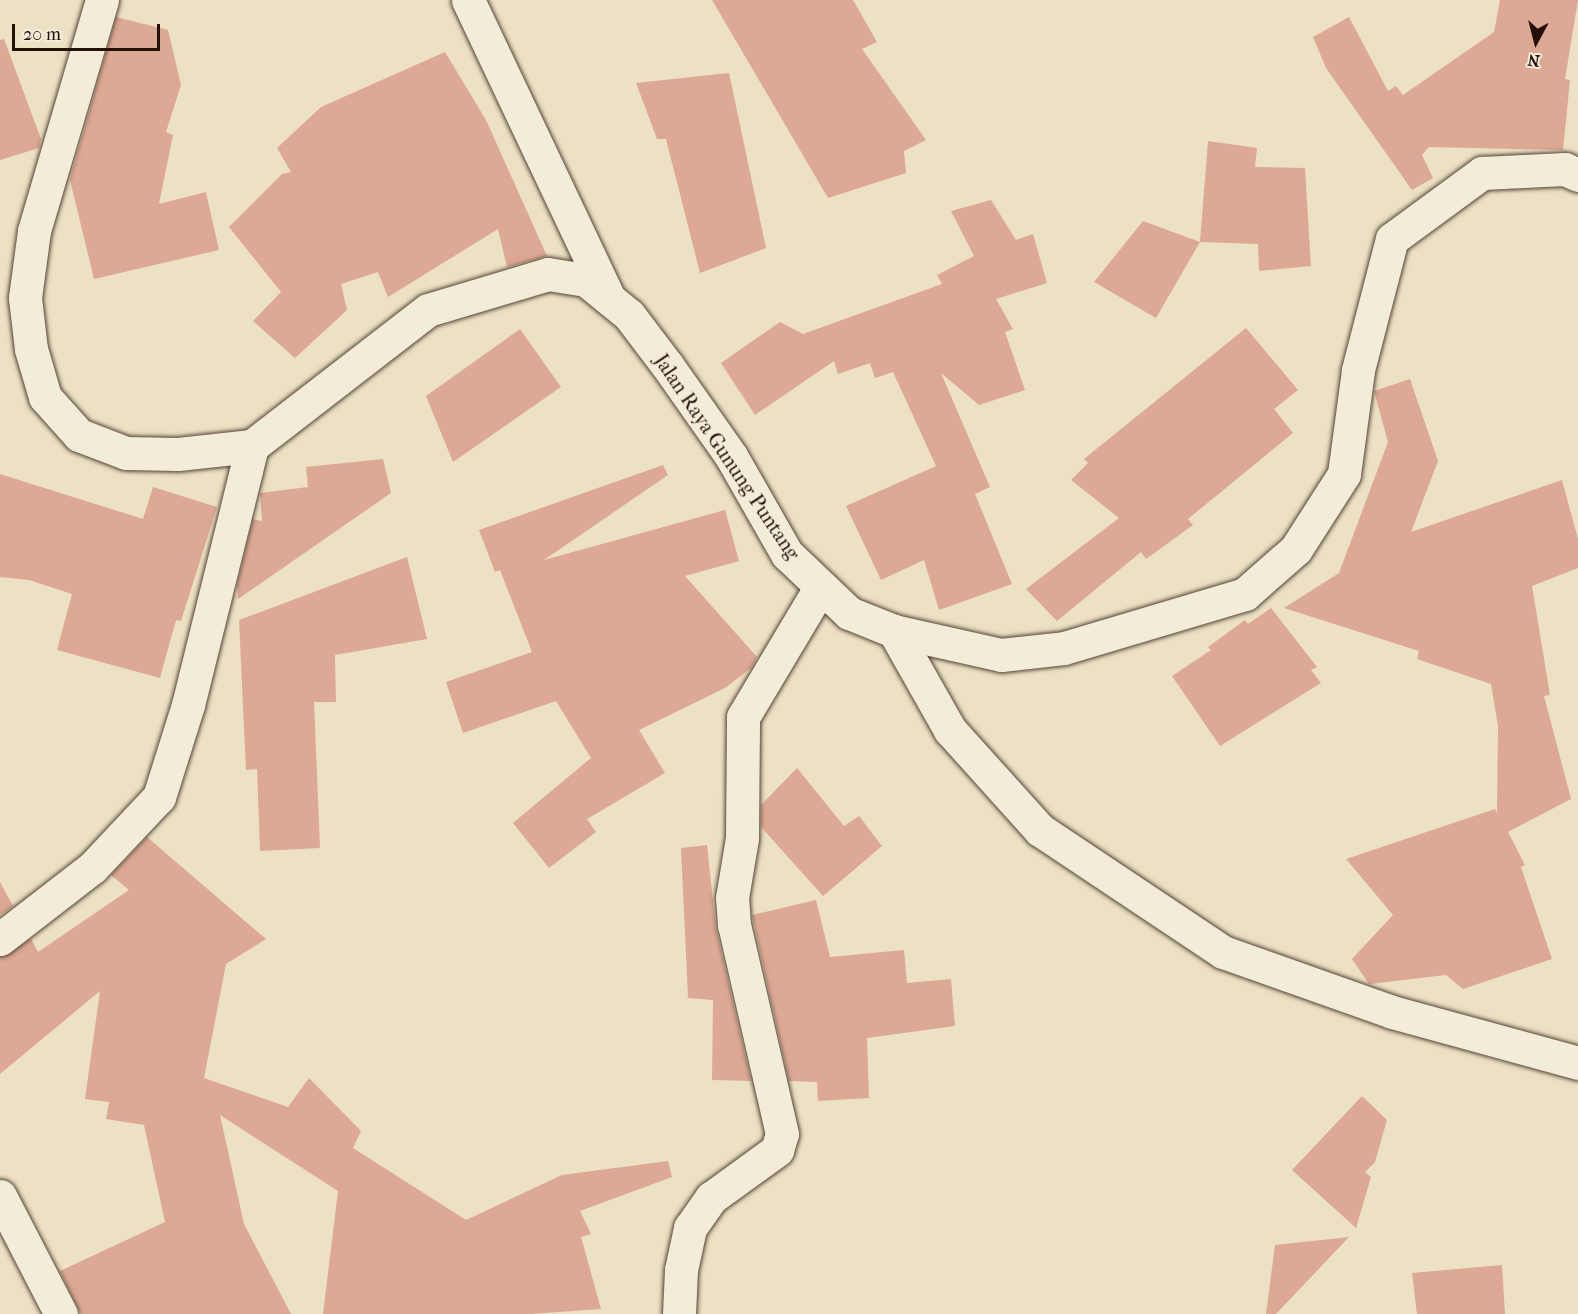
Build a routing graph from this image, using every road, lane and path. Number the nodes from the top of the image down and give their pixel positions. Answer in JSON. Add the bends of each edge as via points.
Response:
{"nodes":[{"id":1,"x":102,"y":0,"type":"edge"},
{"id":2,"x":468,"y":0,"type":"edge"},
{"id":3,"x":1578,"y":175,"type":"edge"},
{"id":4,"x":610,"y":300,"type":"junction"},
{"id":5,"x":252,"y":446,"type":"junction"},
{"id":6,"x":821,"y":586,"type":"junction"},
{"id":7,"x":894,"y":631,"type":"junction"},
{"id":8,"x":0,"y":939,"type":"edge"},
{"id":9,"x":1578,"y":1063,"type":"edge"},
{"id":10,"x":0,"y":1196,"type":"edge"},
{"id":11,"x":61,"y":1314,"type":"edge"},
{"id":12,"x":679,"y":1314,"type":"edge"}],
"edges":[{"from":1,"to":5,"type":"street","via":[[34,231],[25,298],[31,349],[45,397],[79,435],[126,453],[178,454]]},
{"from":2,"to":4,"type":"street"},
{"from":3,"to":7,"type":"street","name":"Jalan Raya Gunung Puntang","via":[[1565,169],[1482,173],[1392,239],[1358,370],[1344,474],[1296,549],[1245,594],[1064,648],[1001,655]]},
{"from":4,"to":5,"type":"street","name":"Jalan Raya Gunung Puntang","via":[[586,279],[548,274],[428,310]]},
{"from":4,"to":6,"type":"street","name":"Jalan Raya Gunung Puntang","via":[[629,315],[731,456],[787,554]]},
{"from":5,"to":8,"type":"street","via":[[188,705],[159,796],[93,868]]},
{"from":6,"to":7,"type":"street","name":"Jalan Raya Gunung Puntang","via":[[849,613]]},
{"from":6,"to":12,"type":"street","via":[[743,717],[742,838],[735,865],[734,916],[782,1134],[777,1150],[711,1198],[690,1228],[681,1270]]},
{"from":7,"to":9,"type":"street","via":[[950,730],[1040,830],[1223,952],[1392,1012]]},
{"from":10,"to":11,"type":"street"}]}
